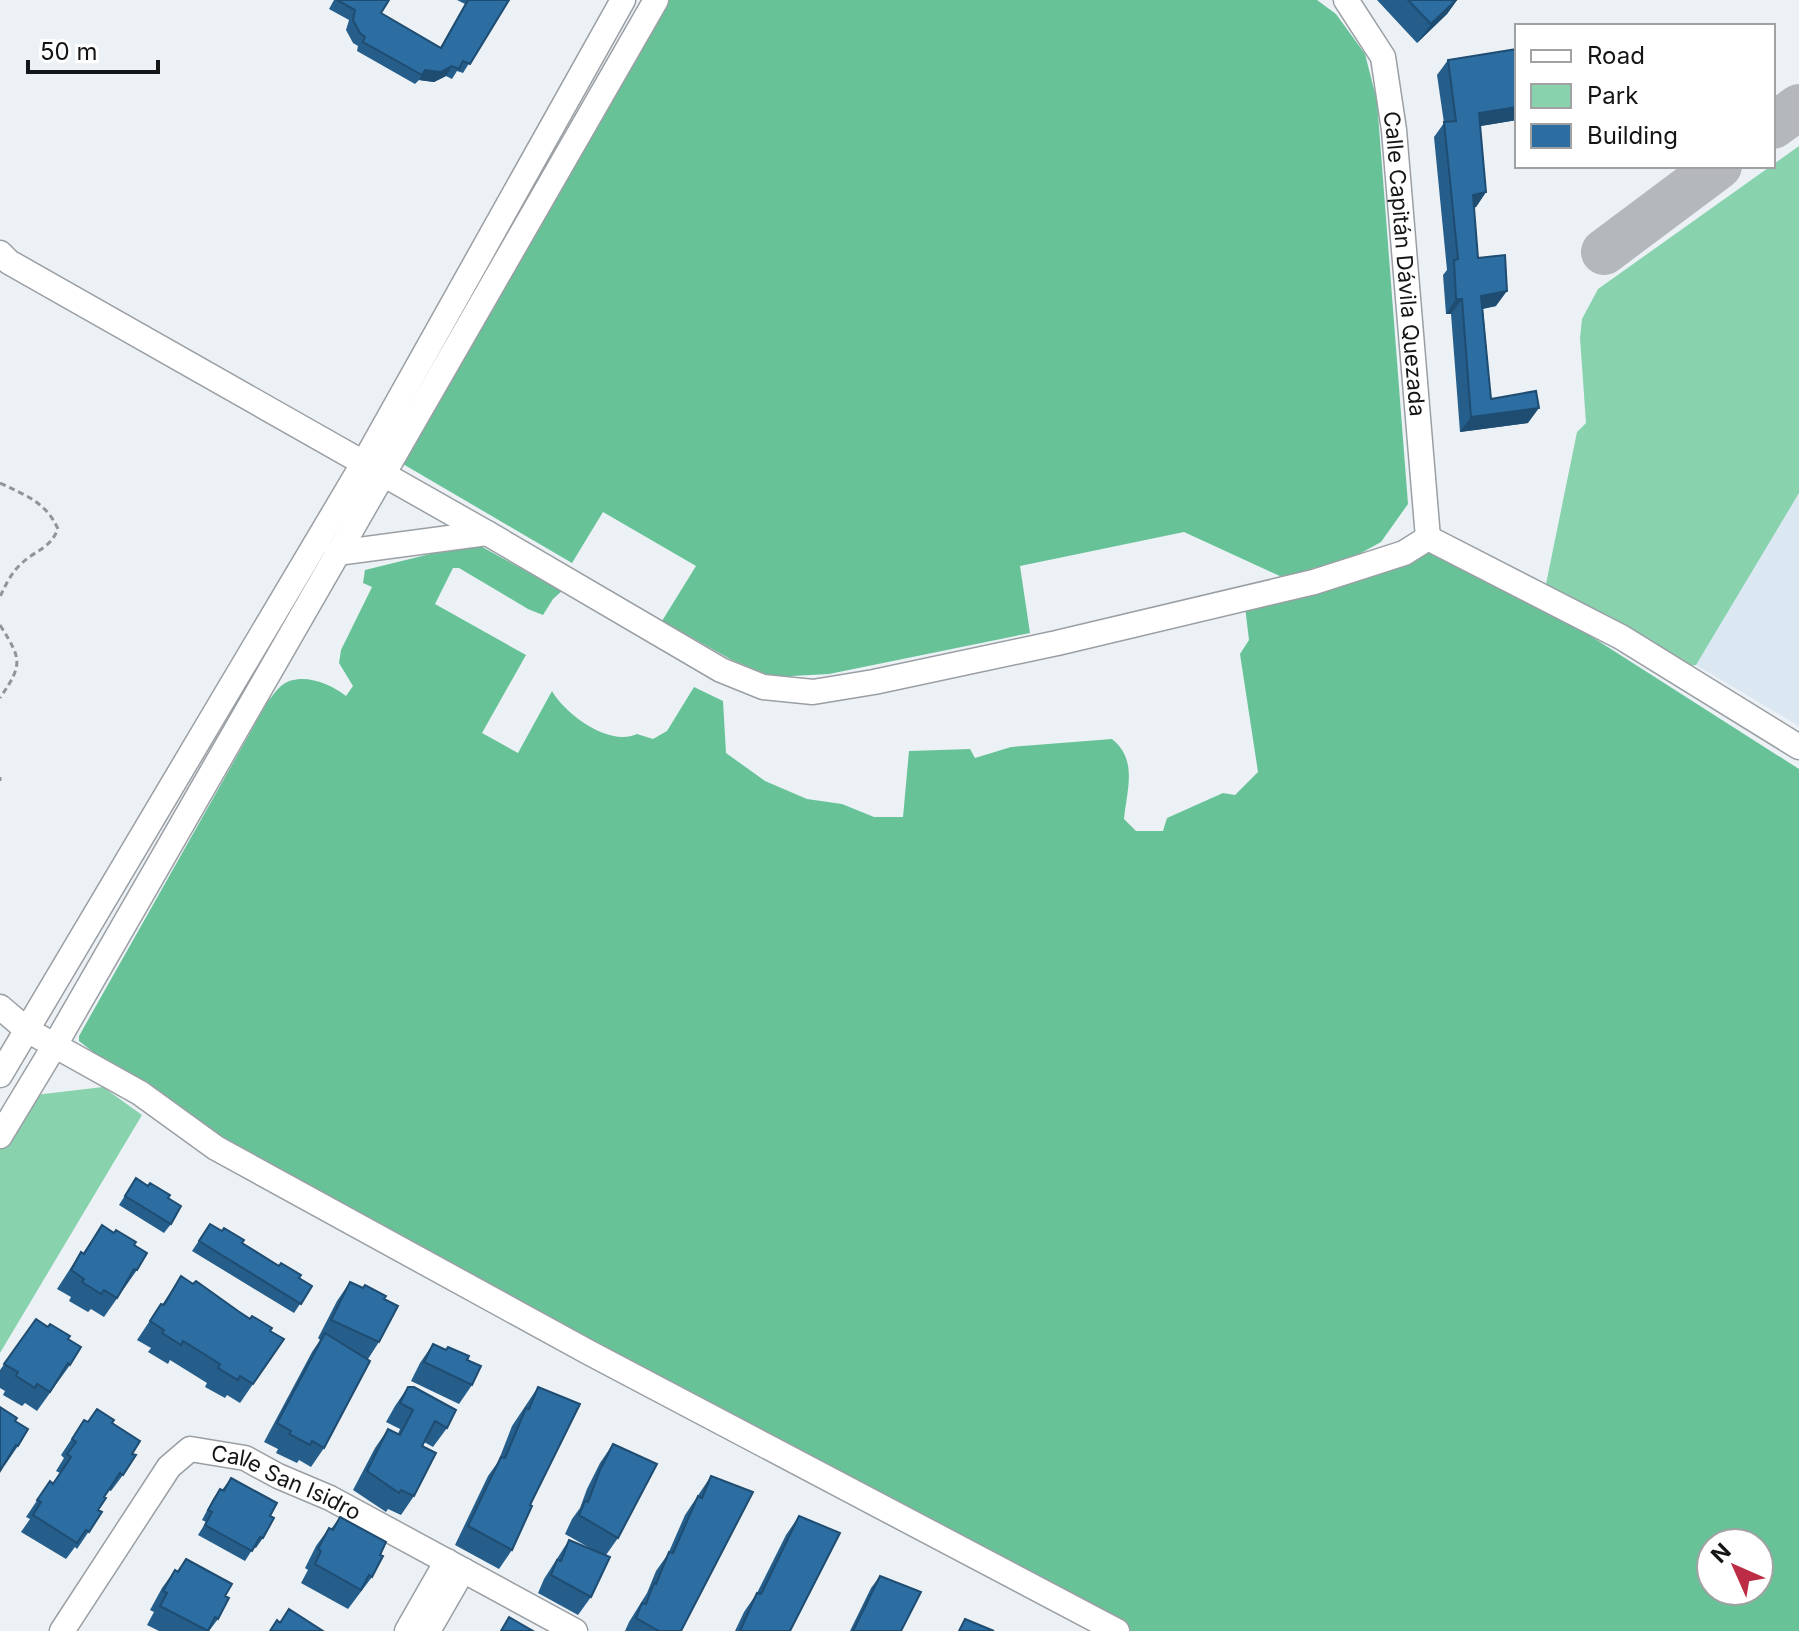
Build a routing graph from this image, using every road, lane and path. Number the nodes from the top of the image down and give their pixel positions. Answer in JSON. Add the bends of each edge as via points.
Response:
{"nodes":[{"id":1,"x":623,"y":0,"type":"edge"},
{"id":2,"x":656,"y":0,"type":"edge"},
{"id":3,"x":1346,"y":0,"type":"edge"},
{"id":4,"x":0,"y":253,"type":"edge"},
{"id":5,"x":372,"y":469,"type":"junction"},
{"id":6,"x":0,"y":483,"type":"edge"},
{"id":7,"x":487,"y":533,"type":"junction"},
{"id":8,"x":1428,"y":538,"type":"junction"},
{"id":9,"x":337,"y":553,"type":"junction"},
{"id":10,"x":0,"y":597,"type":"edge"},
{"id":11,"x":0,"y":625,"type":"edge"},
{"id":12,"x":0,"y":698,"type":"edge"},
{"id":13,"x":1799,"y":747,"type":"edge"},
{"id":14,"x":0,"y":1007,"type":"edge"},
{"id":15,"x":27,"y":1030,"type":"junction"},
{"id":16,"x":55,"y":1045,"type":"junction"},
{"id":17,"x":0,"y":1075,"type":"edge"},
{"id":18,"x":0,"y":1136,"type":"edge"},
{"id":19,"x":455,"y":1566,"type":"junction"},
{"id":20,"x":62,"y":1631,"type":"edge"},
{"id":21,"x":407,"y":1631,"type":"edge"},
{"id":22,"x":428,"y":1631,"type":"edge"},
{"id":23,"x":575,"y":1631,"type":"edge"},
{"id":24,"x":1117,"y":1631,"type":"edge"}],
"edges":[{"from":1,"to":5,"type":"street"},
{"from":2,"to":5,"type":"street"},
{"from":3,"to":8,"type":"street","name":"Calle Capitán Dávila Quezada","via":[[1383,57],[1394,130]]},
{"from":4,"to":5,"type":"street"},
{"from":5,"to":7,"type":"street"},
{"from":5,"to":9,"type":"street"},
{"from":5,"to":15,"type":"street"},
{"from":6,"to":10,"type":"path","via":[[38,501],[58,529],[53,541],[21,564]]},
{"from":7,"to":8,"type":"street","via":[[721,670],[763,687],[813,692],[1314,582],[1404,553]]},
{"from":7,"to":9,"type":"street"},
{"from":8,"to":13,"type":"street","via":[[1621,637]]},
{"from":9,"to":16,"type":"street"},
{"from":11,"to":12,"type":"path","via":[[17,657],[18,671]]},
{"from":14,"to":15,"type":"street"},
{"from":15,"to":16,"type":"street"},
{"from":15,"to":17,"type":"street"},
{"from":16,"to":18,"type":"street"},
{"from":16,"to":24,"type":"street","via":[[140,1093],[216,1148],[588,1352]]},
{"from":19,"to":20,"type":"street","name":"Calle San Isidro","via":[[245,1458],[190,1449],[169,1467]]},
{"from":19,"to":21,"type":"street"},
{"from":19,"to":22,"type":"street"},
{"from":19,"to":23,"type":"street","name":"Calle San Isidro"}]}
